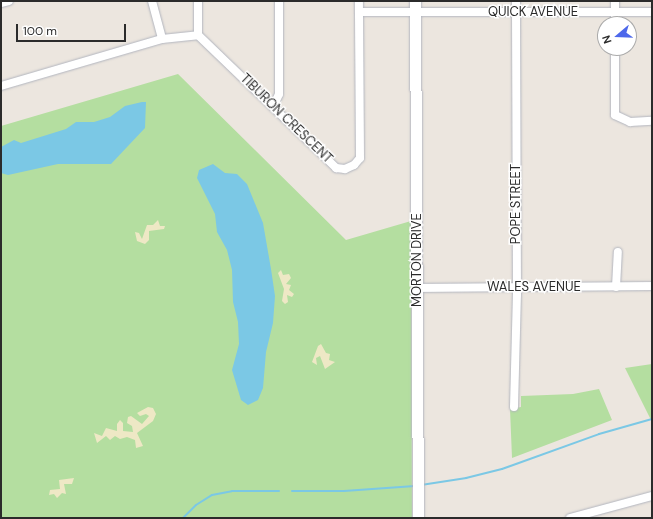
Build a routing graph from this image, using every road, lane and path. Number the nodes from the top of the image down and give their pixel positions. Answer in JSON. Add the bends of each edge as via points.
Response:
{"nodes":[{"id":1,"x":9,"y":1,"type":"edge"},
{"id":2,"x":152,"y":1,"type":"edge"},
{"id":3,"x":198,"y":1,"type":"edge"},
{"id":4,"x":279,"y":1,"type":"edge"},
{"id":5,"x":359,"y":1,"type":"edge"},
{"id":6,"x":415,"y":1,"type":"edge"},
{"id":7,"x":516,"y":1,"type":"edge"},
{"id":8,"x":615,"y":1,"type":"edge"},
{"id":9,"x":1,"y":3,"type":"edge"},
{"id":10,"x":359,"y":12,"type":"junction"},
{"id":11,"x":615,"y":12,"type":"junction"},
{"id":12,"x":652,"y":12,"type":"edge"},
{"id":13,"x":415,"y":13,"type":"junction"},
{"id":14,"x":516,"y":13,"type":"junction"},
{"id":15,"x":615,"y":16,"type":"edge"},
{"id":16,"x":198,"y":35,"type":"junction"},
{"id":17,"x":162,"y":39,"type":"junction"},
{"id":18,"x":615,"y":56,"type":"edge"},
{"id":19,"x":1,"y":86,"type":"edge"},
{"id":20,"x":273,"y":107,"type":"junction"},
{"id":21,"x":652,"y":121,"type":"edge"},
{"id":22,"x":618,"y":252,"type":"dead end"},
{"id":23,"x":652,"y":286,"type":"edge"},
{"id":24,"x":517,"y":287,"type":"junction"},
{"id":25,"x":616,"y":287,"type":"junction"},
{"id":26,"x":417,"y":288,"type":"junction"},
{"id":27,"x":514,"y":407,"type":"dead end"},
{"id":28,"x":652,"y":496,"type":"edge"},
{"id":29,"x":418,"y":518,"type":"edge"},
{"id":30,"x":570,"y":518,"type":"edge"}],
"edges":[{"from":1,"to":9,"type":"street"},
{"from":2,"to":17,"type":"street"},
{"from":3,"to":16,"type":"street"},
{"from":4,"to":20,"type":"street","via":[[279,94]]},
{"from":5,"to":10,"type":"street","name":"TIBURON CRESCENT"},
{"from":6,"to":13,"type":"street","name":"MORTON DRIVE"},
{"from":7,"to":14,"type":"street","name":"POPE STREET"},
{"from":8,"to":11,"type":"street"},
{"from":10,"to":13,"type":"street","name":"QUICK AVENUE"},
{"from":10,"to":20,"type":"street","name":"TIBURON CRESCENT","via":[[360,158],[354,165],[345,169],[336,168]]},
{"from":11,"to":12,"type":"street","name":"QUICK AVENUE"},
{"from":11,"to":14,"type":"street","name":"QUICK AVENUE"},
{"from":11,"to":15,"type":"street"},
{"from":13,"to":14,"type":"street","name":"QUICK AVENUE"},
{"from":13,"to":26,"type":"street","name":"MORTON DRIVE"},
{"from":14,"to":24,"type":"street","name":"POPE STREET"},
{"from":16,"to":17,"type":"street"},
{"from":16,"to":20,"type":"street","name":"TIBURON CRESCENT"},
{"from":17,"to":19,"type":"street"},
{"from":18,"to":21,"type":"street","via":[[615,115],[630,122]]},
{"from":22,"to":25,"type":"street"},
{"from":23,"to":25,"type":"street","name":"WALES AVENUE"},
{"from":24,"to":25,"type":"street","name":"WALES AVENUE"},
{"from":24,"to":26,"type":"street","name":"WALES AVENUE"},
{"from":24,"to":27,"type":"street","name":"POPE STREET"},
{"from":26,"to":29,"type":"street","name":"MORTON DRIVE"},
{"from":28,"to":30,"type":"street"}]}
